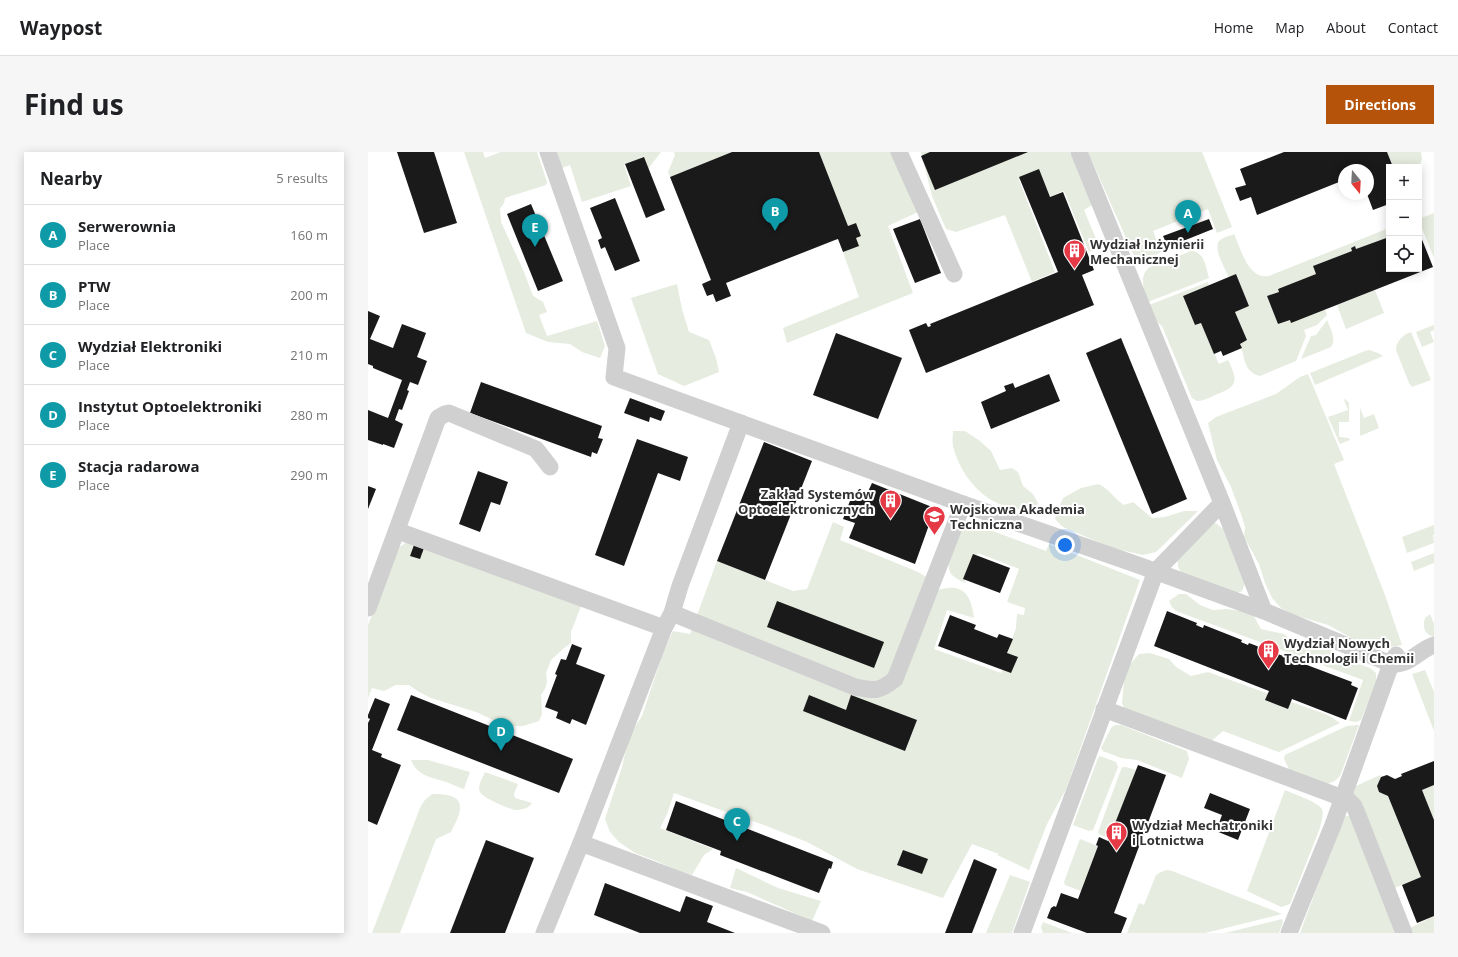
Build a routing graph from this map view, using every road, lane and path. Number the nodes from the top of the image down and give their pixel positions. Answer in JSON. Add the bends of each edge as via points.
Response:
{"nodes":[{"id":1,"x":548,"y":152,"type":"edge"},
{"id":2,"x":899,"y":152,"type":"edge"},
{"id":3,"x":1079,"y":152,"type":"edge"},
{"id":4,"x":954,"y":274,"type":"dead end"},
{"id":5,"x":741,"y":423,"type":"junction"},
{"id":6,"x":550,"y":468,"type":"dead end"},
{"id":7,"x":1222,"y":503,"type":"junction"},
{"id":8,"x":963,"y":504,"type":"junction"},
{"id":9,"x":398,"y":531,"type":"junction"},
{"id":10,"x":1156,"y":571,"type":"junction"},
{"id":11,"x":368,"y":608,"type":"edge"},
{"id":12,"x":1264,"y":610,"type":"junction"},
{"id":13,"x":672,"y":613,"type":"junction"},
{"id":14,"x":664,"y":628,"type":"junction"},
{"id":15,"x":1430,"y":647,"type":"edge"},
{"id":16,"x":1390,"y":664,"type":"junction"},
{"id":17,"x":1104,"y":709,"type":"junction"},
{"id":18,"x":1342,"y":799,"type":"junction"},
{"id":19,"x":581,"y":843,"type":"junction"},
{"id":20,"x":544,"y":933,"type":"edge"},
{"id":21,"x":822,"y":933,"type":"edge"},
{"id":22,"x":1022,"y":933,"type":"edge"},
{"id":23,"x":1288,"y":933,"type":"edge"},
{"id":24,"x":1404,"y":933,"type":"edge"}],
"edges":[{"from":1,"to":5,"type":"lane","via":[[617,348],[614,377]]},
{"from":2,"to":4,"type":"lane"},
{"from":3,"to":7,"type":"lane"},
{"from":5,"to":8,"type":"lane"},
{"from":5,"to":13,"type":"lane"},
{"from":6,"to":9,"type":"lane","via":[[536,449],[449,413],[445,414],[438,418]]},
{"from":7,"to":10,"type":"lane"},
{"from":7,"to":12,"type":"lane"},
{"from":8,"to":10,"type":"lane"},
{"from":8,"to":13,"type":"lane","via":[[895,678],[885,687],[873,691],[855,687]]},
{"from":9,"to":11,"type":"lane"},
{"from":9,"to":14,"type":"lane"},
{"from":10,"to":12,"type":"lane"},
{"from":10,"to":17,"type":"lane"},
{"from":12,"to":16,"type":"lane"},
{"from":13,"to":14,"type":"lane"},
{"from":14,"to":19,"type":"lane"},
{"from":15,"to":16,"type":"lane","via":[[1414,658],[1399,664]]},
{"from":16,"to":18,"type":"lane"},
{"from":17,"to":18,"type":"lane"},
{"from":17,"to":22,"type":"lane"},
{"from":18,"to":23,"type":"lane"},
{"from":18,"to":24,"type":"lane","via":[[1348,800],[1354,806]]},
{"from":19,"to":20,"type":"lane"},
{"from":19,"to":21,"type":"lane"}]}
